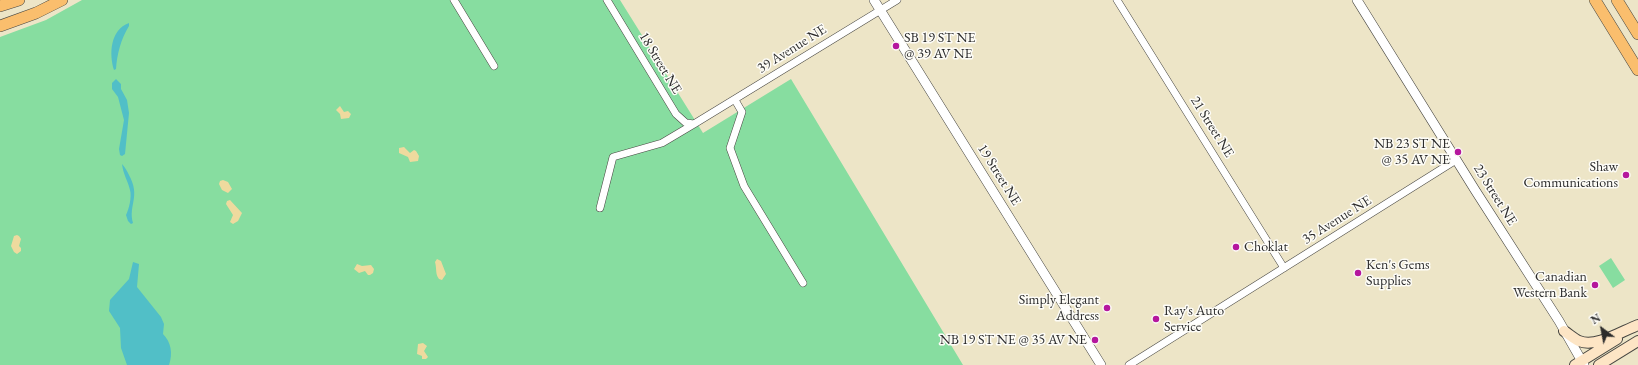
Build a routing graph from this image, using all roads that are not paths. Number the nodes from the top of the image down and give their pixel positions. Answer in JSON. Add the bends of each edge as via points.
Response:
{"nodes":[{"id":1,"x":19,"y":0,"type":"edge"},
{"id":2,"x":62,"y":0,"type":"edge"},
{"id":3,"x":454,"y":0,"type":"edge"},
{"id":4,"x":607,"y":0,"type":"edge"},
{"id":5,"x":874,"y":0,"type":"edge"},
{"id":6,"x":897,"y":0,"type":"edge"},
{"id":7,"x":1117,"y":0,"type":"edge"},
{"id":8,"x":1357,"y":0,"type":"edge"},
{"id":9,"x":1595,"y":0,"type":"edge"},
{"id":10,"x":1617,"y":0,"type":"edge"},
{"id":11,"x":0,"y":6,"type":"edge"},
{"id":12,"x":881,"y":10,"type":"junction"},
{"id":13,"x":0,"y":26,"type":"edge"},
{"id":14,"x":1638,"y":34,"type":"edge"},
{"id":15,"x":494,"y":66,"type":"dead end"},
{"id":16,"x":1638,"y":70,"type":"edge"},
{"id":17,"x":735,"y":100,"type":"junction"},
{"id":18,"x":698,"y":122,"type":"junction"},
{"id":19,"x":1456,"y":160,"type":"junction"},
{"id":20,"x":600,"y":208,"type":"dead end"},
{"id":21,"x":1284,"y":268,"type":"junction"},
{"id":22,"x":803,"y":283,"type":"dead end"},
{"id":23,"x":1638,"y":326,"type":"edge"},
{"id":24,"x":1564,"y":331,"type":"junction"},
{"id":25,"x":1638,"y":341,"type":"edge"},
{"id":26,"x":1580,"y":364,"type":"edge"},
{"id":27,"x":1101,"y":365,"type":"edge"},
{"id":28,"x":1129,"y":365,"type":"edge"},
{"id":29,"x":1599,"y":365,"type":"edge"}],
"edges":[{"from":1,"to":11,"type":"main road"},
{"from":2,"to":13,"type":"main road"},
{"from":3,"to":15,"type":"street"},
{"from":4,"to":18,"type":"street","name":"18 Street NE","via":[[679,119],[686,123]]},
{"from":5,"to":12,"type":"street","name":"19 Street NE"},
{"from":6,"to":12,"type":"street","name":"39 Avenue NE"},
{"from":7,"to":21,"type":"street","name":"21 Street NE"},
{"from":8,"to":19,"type":"street","name":"23 Street NE"},
{"from":9,"to":16,"type":"main road"},
{"from":10,"to":14,"type":"main road"},
{"from":12,"to":17,"type":"street","name":"39 Avenue NE"},
{"from":12,"to":27,"type":"street","name":"19 Street NE"},
{"from":17,"to":18,"type":"street","name":"39 Avenue NE"},
{"from":17,"to":22,"type":"street","via":[[742,112],[730,148],[744,186]]},
{"from":18,"to":20,"type":"street","name":"39 Avenue NE","via":[[662,143],[613,157]]},
{"from":19,"to":21,"type":"street","name":"35 Avenue NE"},
{"from":19,"to":24,"type":"street","name":"23 Street NE"},
{"from":21,"to":28,"type":"street","name":"35 Avenue NE"},
{"from":23,"to":24,"type":"main road","via":[[1593,342],[1578,341]]},
{"from":23,"to":26,"type":"main road"},
{"from":24,"to":26,"type":"street","name":"23 Street NE"},
{"from":25,"to":29,"type":"main road"}]}
